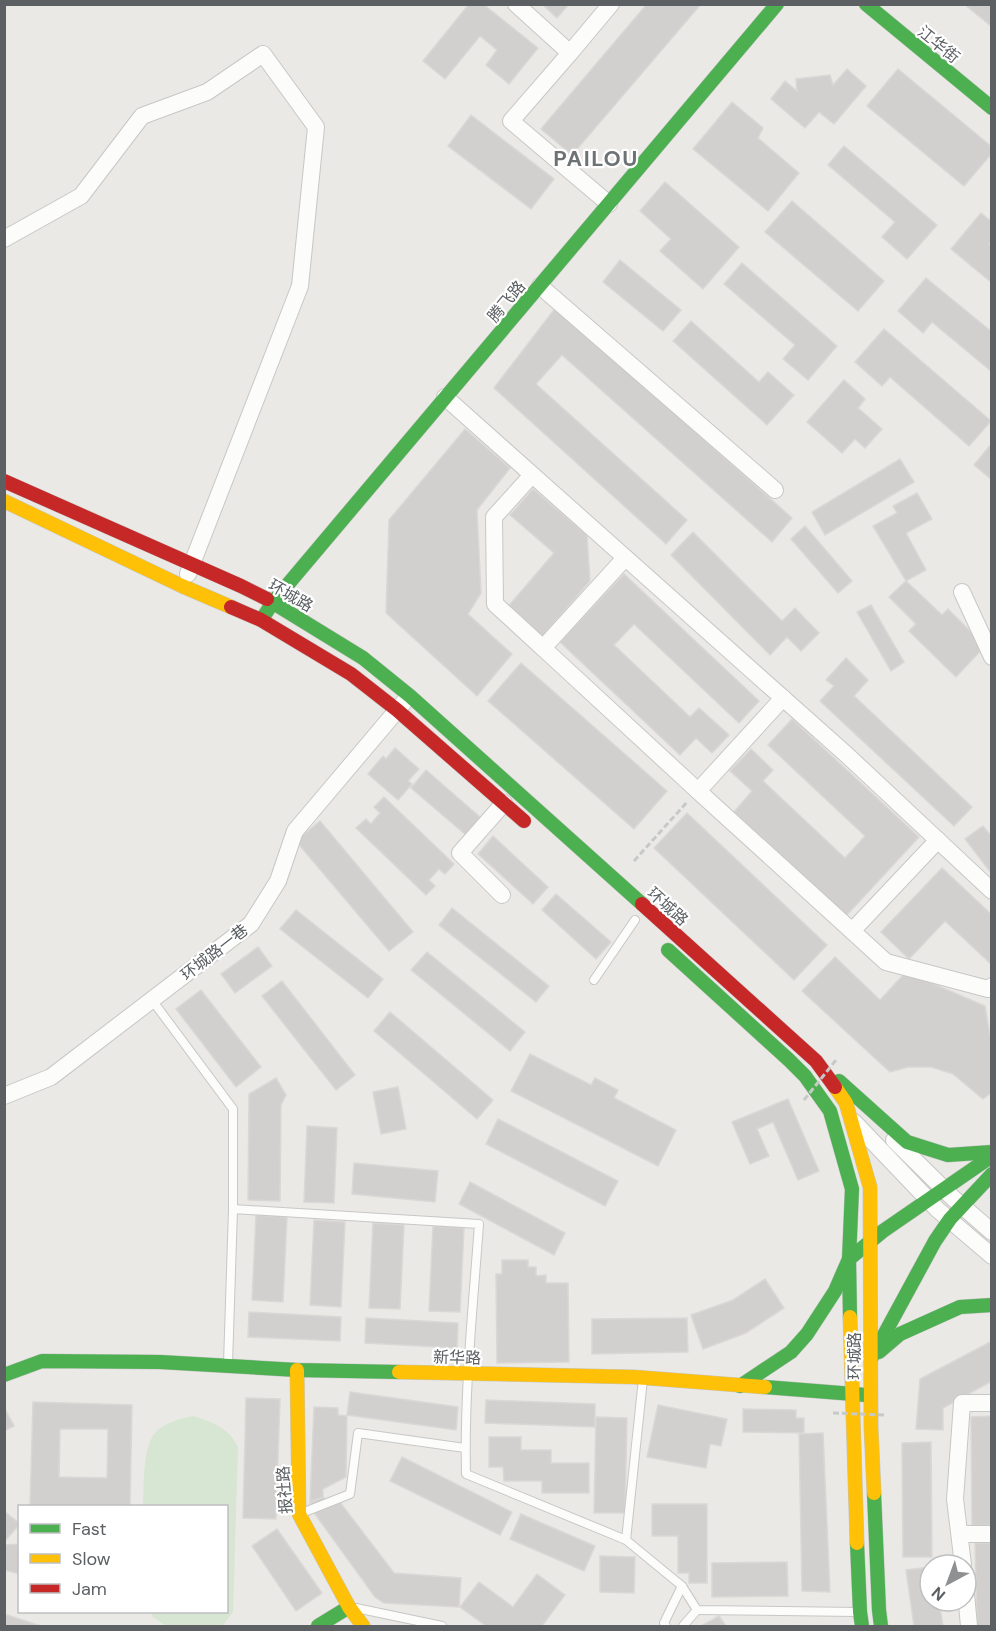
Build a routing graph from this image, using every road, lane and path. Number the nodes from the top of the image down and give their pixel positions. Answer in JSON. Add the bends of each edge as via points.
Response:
{"nodes":[{"id":1,"x":516,"y":4,"type":"edge"},
{"id":2,"x":611,"y":4,"type":"edge"},
{"id":3,"x":777,"y":4,"type":"edge"},
{"id":4,"x":866,"y":4,"type":"edge"},
{"id":5,"x":570,"y":53,"type":"junction"},
{"id":6,"x":992,"y":108,"type":"edge"},
{"id":7,"x":609,"y":204,"type":"junction"},
{"id":8,"x":4,"y":239,"type":"edge"},
{"id":9,"x":540,"y":286,"type":"junction"},
{"id":10,"x":445,"y":397,"type":"junction"},
{"id":11,"x":532,"y":475,"type":"junction"},
{"id":12,"x":4,"y":481,"type":"edge"},
{"id":13,"x":775,"y":490,"type":"dead end"},
{"id":14,"x":4,"y":501,"type":"edge"},
{"id":15,"x":625,"y":558,"type":"junction"},
{"id":16,"x":192,"y":565,"type":"junction"},
{"id":17,"x":182,"y":586,"type":"junction"},
{"id":18,"x":962,"y":592,"type":"dead end"},
{"id":19,"x":273,"y":602,"type":"junction"},
{"id":20,"x":261,"y":620,"type":"junction"},
{"id":21,"x":543,"y":648,"type":"junction"},
{"id":22,"x":992,"y":657,"type":"edge"},
{"id":23,"x":410,"y":696,"type":"junction"},
{"id":24,"x":783,"y":698,"type":"junction"},
{"id":25,"x":397,"y":711,"type":"junction"},
{"id":26,"x":698,"y":791,"type":"junction"},
{"id":27,"x":504,"y":803,"type":"junction"},
{"id":28,"x":538,"y":833,"type":"dead end"},
{"id":29,"x":938,"y":840,"type":"junction"},
{"id":30,"x":634,"y":861,"type":"dead end"},
{"id":31,"x":992,"y":891,"type":"edge"},
{"id":32,"x":502,"y":895,"type":"dead end"},
{"id":33,"x":623,"y":909,"type":"dead end"},
{"id":34,"x":639,"y":924,"type":"joint"},
{"id":35,"x":852,"y":931,"type":"junction"},
{"id":36,"x":661,"y":943,"type":"dead end"},
{"id":37,"x":594,"y":980,"type":"dead end"},
{"id":38,"x":992,"y":986,"type":"edge"},
{"id":39,"x":152,"y":1000,"type":"junction"},
{"id":40,"x":816,"y":1060,"type":"junction"},
{"id":41,"x":836,"y":1060,"type":"dead end"},
{"id":42,"x":805,"y":1076,"type":"junction"},
{"id":43,"x":4,"y":1096,"type":"edge"},
{"id":44,"x":804,"y":1100,"type":"dead end"},
{"id":45,"x":851,"y":1119,"type":"junction"},
{"id":46,"x":992,"y":1154,"type":"edge"},
{"id":47,"x":992,"y":1174,"type":"edge"},
{"id":48,"x":943,"y":1189,"type":"junction"},
{"id":49,"x":928,"y":1200,"type":"junction"},
{"id":50,"x":962,"y":1206,"type":"junction"},
{"id":51,"x":233,"y":1209,"type":"junction"},
{"id":52,"x":950,"y":1220,"type":"junction"},
{"id":53,"x":992,"y":1232,"type":"edge"},
{"id":54,"x":870,"y":1242,"type":"junction"},
{"id":55,"x":992,"y":1257,"type":"edge"},
{"id":56,"x":849,"y":1259,"type":"junction"},
{"id":57,"x":992,"y":1305,"type":"edge"},
{"id":58,"x":871,"y":1359,"type":"junction"},
{"id":59,"x":228,"y":1366,"type":"junction"},
{"id":60,"x":297,"y":1370,"type":"junction"},
{"id":61,"x":469,"y":1374,"type":"junction"},
{"id":62,"x":4,"y":1375,"type":"edge"},
{"id":63,"x":643,"y":1378,"type":"junction"},
{"id":64,"x":740,"y":1386,"type":"junction"},
{"id":65,"x":852,"y":1395,"type":"junction"},
{"id":66,"x":871,"y":1396,"type":"junction"},
{"id":67,"x":992,"y":1403,"type":"edge"},
{"id":68,"x":833,"y":1413,"type":"dead end"},
{"id":69,"x":884,"y":1415,"type":"dead end"},
{"id":70,"x":465,"y":1448,"type":"junction"},
{"id":71,"x":299,"y":1514,"type":"junction"},
{"id":72,"x":960,"y":1534,"type":"junction"},
{"id":73,"x":992,"y":1534,"type":"edge"},
{"id":74,"x":626,"y":1540,"type":"junction"},
{"id":75,"x":962,"y":1553,"type":"edge"},
{"id":76,"x":682,"y":1586,"type":"junction"},
{"id":77,"x":349,"y":1606,"type":"junction"},
{"id":78,"x":697,"y":1610,"type":"junction"},
{"id":79,"x":879,"y":1610,"type":"junction"},
{"id":80,"x":861,"y":1619,"type":"edge"},
{"id":81,"x":318,"y":1626,"type":"edge"},
{"id":82,"x":363,"y":1626,"type":"edge"},
{"id":83,"x":442,"y":1626,"type":"edge"},
{"id":84,"x":666,"y":1626,"type":"edge"},
{"id":85,"x":683,"y":1626,"type":"edge"},
{"id":86,"x":881,"y":1626,"type":"edge"}],
"edges":[{"from":1,"to":5,"type":"street"},
{"from":2,"to":5,"type":"street"},
{"from":3,"to":7,"type":"main road","name":"腾飞路"},
{"from":4,"to":6,"type":"main road","name":"江华街"},
{"from":5,"to":7,"type":"street","via":[[511,121]]},
{"from":7,"to":9,"type":"main road","name":"腾飞路"},
{"from":8,"to":16,"type":"street","via":[[81,196],[142,116],[207,92],[262,54],[316,127],[300,286]]},
{"from":9,"to":10,"type":"main road","name":"腾飞路"},
{"from":9,"to":13,"type":"street"},
{"from":10,"to":11,"type":"street"},
{"from":10,"to":19,"type":"main road","name":"腾飞路"},
{"from":11,"to":15,"type":"street"},
{"from":11,"to":21,"type":"street","via":[[494,517],[495,604]]},
{"from":12,"to":16,"type":"main road","name":"环城路"},
{"from":14,"to":17,"type":"main road"},
{"from":15,"to":21,"type":"street"},
{"from":15,"to":24,"type":"street"},
{"from":16,"to":17,"type":"street"},
{"from":16,"to":19,"type":"main road","name":"环城路"},
{"from":17,"to":20,"type":"main road"},
{"from":18,"to":22,"type":"street"},
{"from":19,"to":20,"type":"main road","name":"腾飞路"},
{"from":19,"to":23,"type":"main road","name":"环城路","via":[[363,658]]},
{"from":20,"to":25,"type":"main road","via":[[351,674]]},
{"from":21,"to":26,"type":"street"},
{"from":23,"to":25,"type":"street","name":"环城路一巷"},
{"from":23,"to":40,"type":"main road","name":"环城路"},
{"from":24,"to":26,"type":"street"},
{"from":24,"to":29,"type":"street"},
{"from":25,"to":27,"type":"main road"},
{"from":25,"to":39,"type":"street","name":"环城路一巷","via":[[295,831],[278,881],[251,924]]},
{"from":26,"to":30,"type":"path"},
{"from":26,"to":35,"type":"street"},
{"from":27,"to":28,"type":"main road"},
{"from":27,"to":32,"type":"street","via":[[460,853]]},
{"from":29,"to":31,"type":"street"},
{"from":29,"to":35,"type":"street"},
{"from":33,"to":34,"type":"main road","name":"环城路"},
{"from":34,"to":37,"type":"lane"},
{"from":35,"to":38,"type":"street","via":[[886,962],[988,989]]},
{"from":36,"to":42,"type":"main road","name":"环城路"},
{"from":39,"to":43,"type":"street","name":"环城路一巷","via":[[51,1077]]},
{"from":39,"to":51,"type":"lane","via":[[233,1109]]},
{"from":40,"to":45,"type":"main road","name":"环城路","via":[[846,1103]]},
{"from":40,"to":46,"type":"main road","via":[[907,1142],[948,1155]]},
{"from":40,"to":48,"type":"street"},
{"from":41,"to":44,"type":"path","bridge":true},
{"from":42,"to":45,"type":"street"},
{"from":42,"to":56,"type":"main road","name":"环城路","via":[[830,1111],[852,1189]]},
{"from":45,"to":49,"type":"street"},
{"from":45,"to":54,"type":"main road","name":"环城路","via":[[870,1187]]},
{"from":46,"to":48,"type":"main road"},
{"from":47,"to":50,"type":"main road"},
{"from":48,"to":49,"type":"main road"},
{"from":48,"to":50,"type":"street"},
{"from":49,"to":52,"type":"street"},
{"from":49,"to":54,"type":"main road"},
{"from":50,"to":52,"type":"main road"},
{"from":50,"to":53,"type":"street"},
{"from":51,"to":59,"type":"lane"},
{"from":51,"to":61,"type":"lane","via":[[479,1224]]},
{"from":52,"to":55,"type":"street"},
{"from":52,"to":58,"type":"main road"},
{"from":54,"to":56,"type":"main road"},
{"from":54,"to":58,"type":"main road","name":"环城路"},
{"from":56,"to":64,"type":"main road","via":[[835,1291],[799,1343]]},
{"from":56,"to":65,"type":"main road","name":"环城路"},
{"from":57,"to":58,"type":"main road","via":[[960,1307],[900,1334]]},
{"from":58,"to":66,"type":"main road","name":"环城路"},
{"from":59,"to":60,"type":"main road","name":"新华路"},
{"from":59,"to":62,"type":"main road","name":"新华路","via":[[42,1361]]},
{"from":60,"to":61,"type":"main road","name":"新华路"},
{"from":60,"to":71,"type":"main road","name":"报社路"},
{"from":61,"to":63,"type":"main road","name":"新华路"},
{"from":61,"to":70,"type":"lane"},
{"from":63,"to":64,"type":"main road","name":"新华路"},
{"from":63,"to":74,"type":"lane"},
{"from":64,"to":65,"type":"main road","name":"新华路"},
{"from":65,"to":66,"type":"main road","name":"新华路"},
{"from":65,"to":80,"type":"main road","name":"环城路"},
{"from":66,"to":79,"type":"main road","name":"环城路"},
{"from":67,"to":72,"type":"street","via":[[962,1403],[955,1499]]},
{"from":68,"to":69,"type":"path","bridge":true},
{"from":70,"to":71,"type":"lane","via":[[358,1433],[350,1494]]},
{"from":70,"to":74,"type":"lane","via":[[466,1474]]},
{"from":71,"to":77,"type":"main road","name":"报社路"},
{"from":72,"to":73,"type":"street"},
{"from":72,"to":75,"type":"street"},
{"from":74,"to":76,"type":"lane"},
{"from":76,"to":78,"type":"lane"},
{"from":76,"to":84,"type":"lane"},
{"from":77,"to":81,"type":"main road"},
{"from":77,"to":82,"type":"main road","name":"报社路"},
{"from":77,"to":83,"type":"lane"},
{"from":78,"to":80,"type":"lane"},
{"from":78,"to":85,"type":"lane"},
{"from":79,"to":80,"type":"lane"},
{"from":79,"to":86,"type":"main road","name":"环城路"}]}
